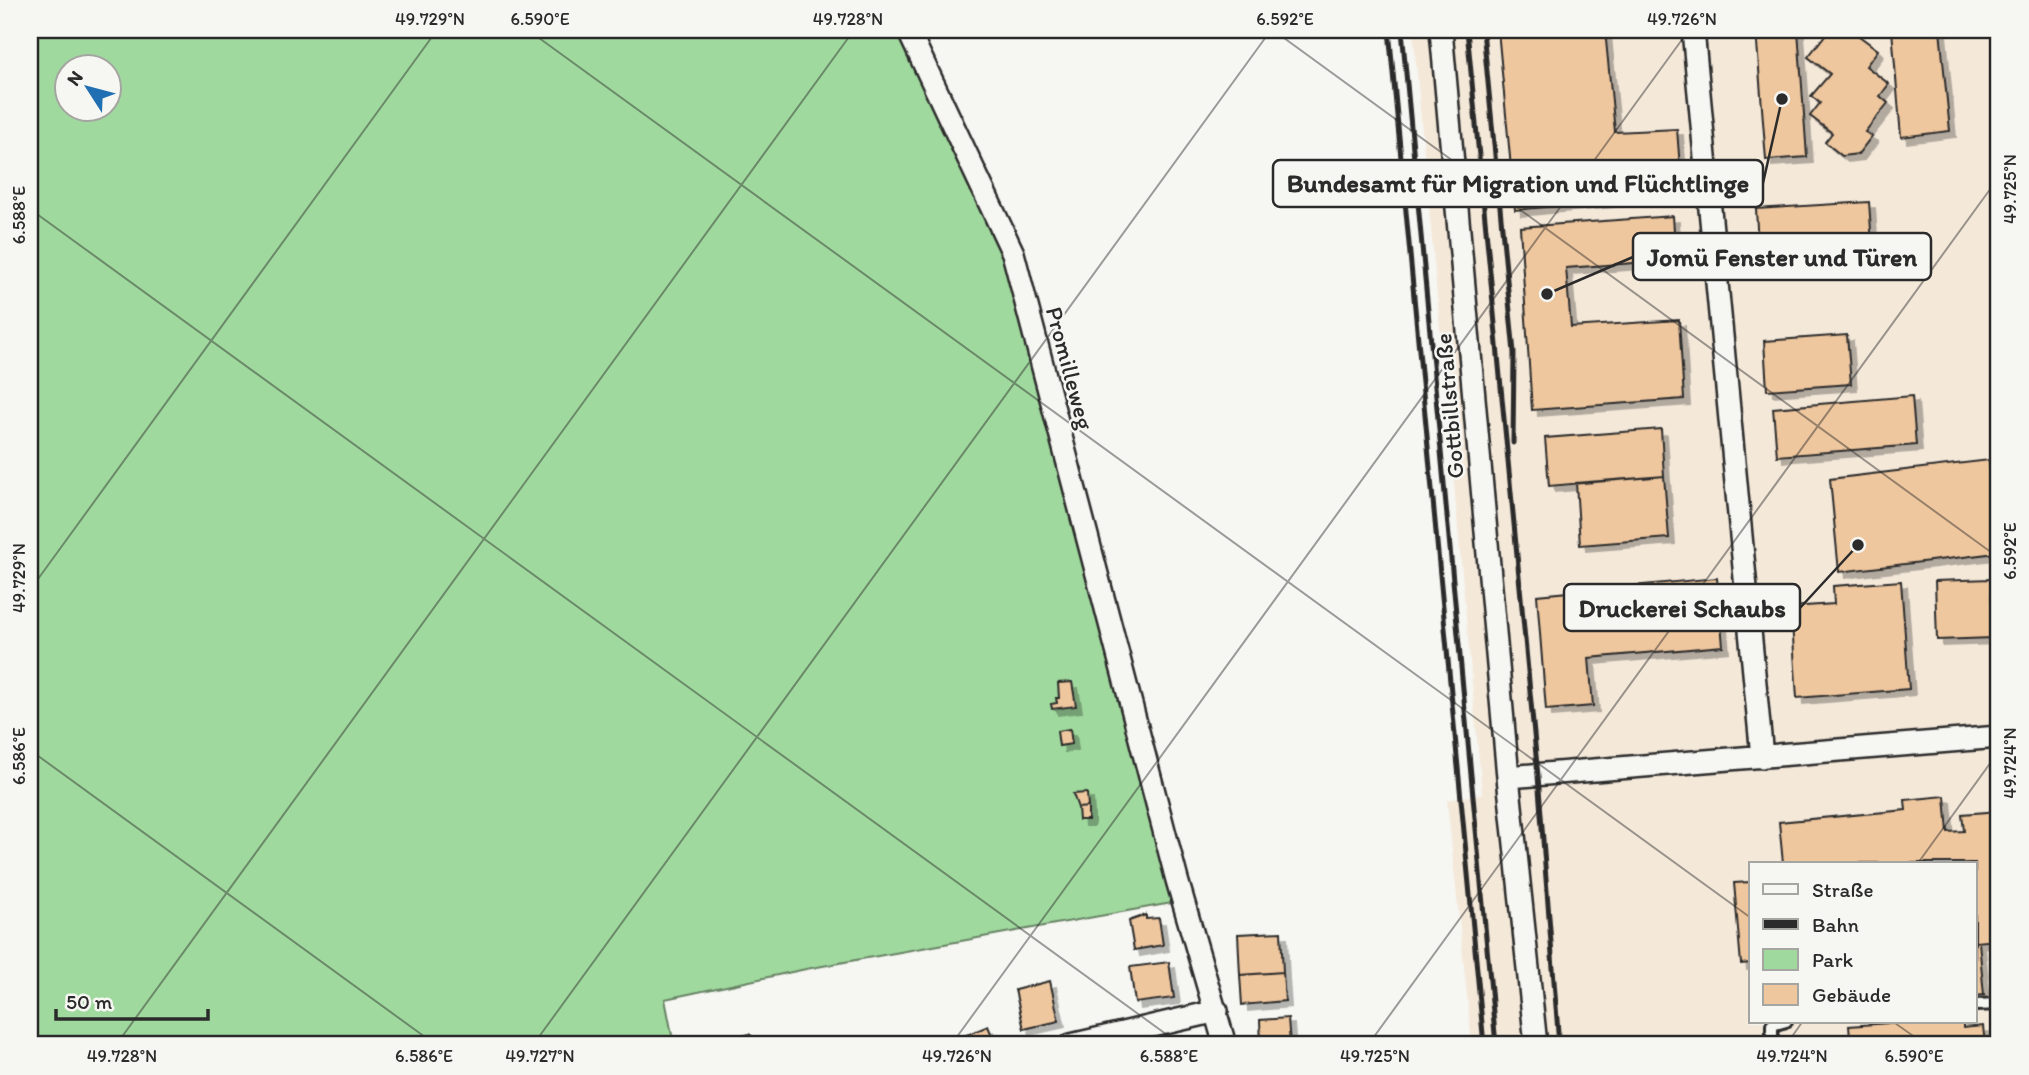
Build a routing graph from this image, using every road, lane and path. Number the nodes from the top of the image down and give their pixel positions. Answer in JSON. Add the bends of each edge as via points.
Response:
{"nodes":[{"id":1,"x":908,"y":30,"type":"edge"},
{"id":2,"x":1441,"y":30,"type":"edge"},
{"id":3,"x":1693,"y":30,"type":"edge"},
{"id":4,"x":1999,"y":737,"type":"edge"},
{"id":5,"x":1762,"y":757,"type":"junction"},
{"id":6,"x":1508,"y":777,"type":"junction"},
{"id":7,"x":1999,"y":1004,"type":"edge"},
{"id":8,"x":1976,"y":1005,"type":"edge"},
{"id":9,"x":1217,"y":1012,"type":"junction"},
{"id":10,"x":1779,"y":1023,"type":"edge"},
{"id":11,"x":1071,"y":1045,"type":"edge"},
{"id":12,"x":1224,"y":1045,"type":"edge"},
{"id":13,"x":1536,"y":1045,"type":"edge"},
{"id":14,"x":1772,"y":1045,"type":"edge"}],
"edges":[{"from":1,"to":9,"type":"street","name":"Promilleweg","via":[[1013,253],[1177,880]]},
{"from":2,"to":6,"type":"street","name":"Gottbillstraße"},
{"from":3,"to":5,"type":"street"},
{"from":4,"to":5,"type":"street"},
{"from":5,"to":6,"type":"street"},
{"from":6,"to":13,"type":"street","name":"Gottbillstraße"},
{"from":7,"to":8,"type":"lane"},
{"from":9,"to":11,"type":"street"},
{"from":9,"to":12,"type":"street","name":"Promilleweg"},
{"from":10,"to":14,"type":"lane","via":[[1772,1025]]}]}
